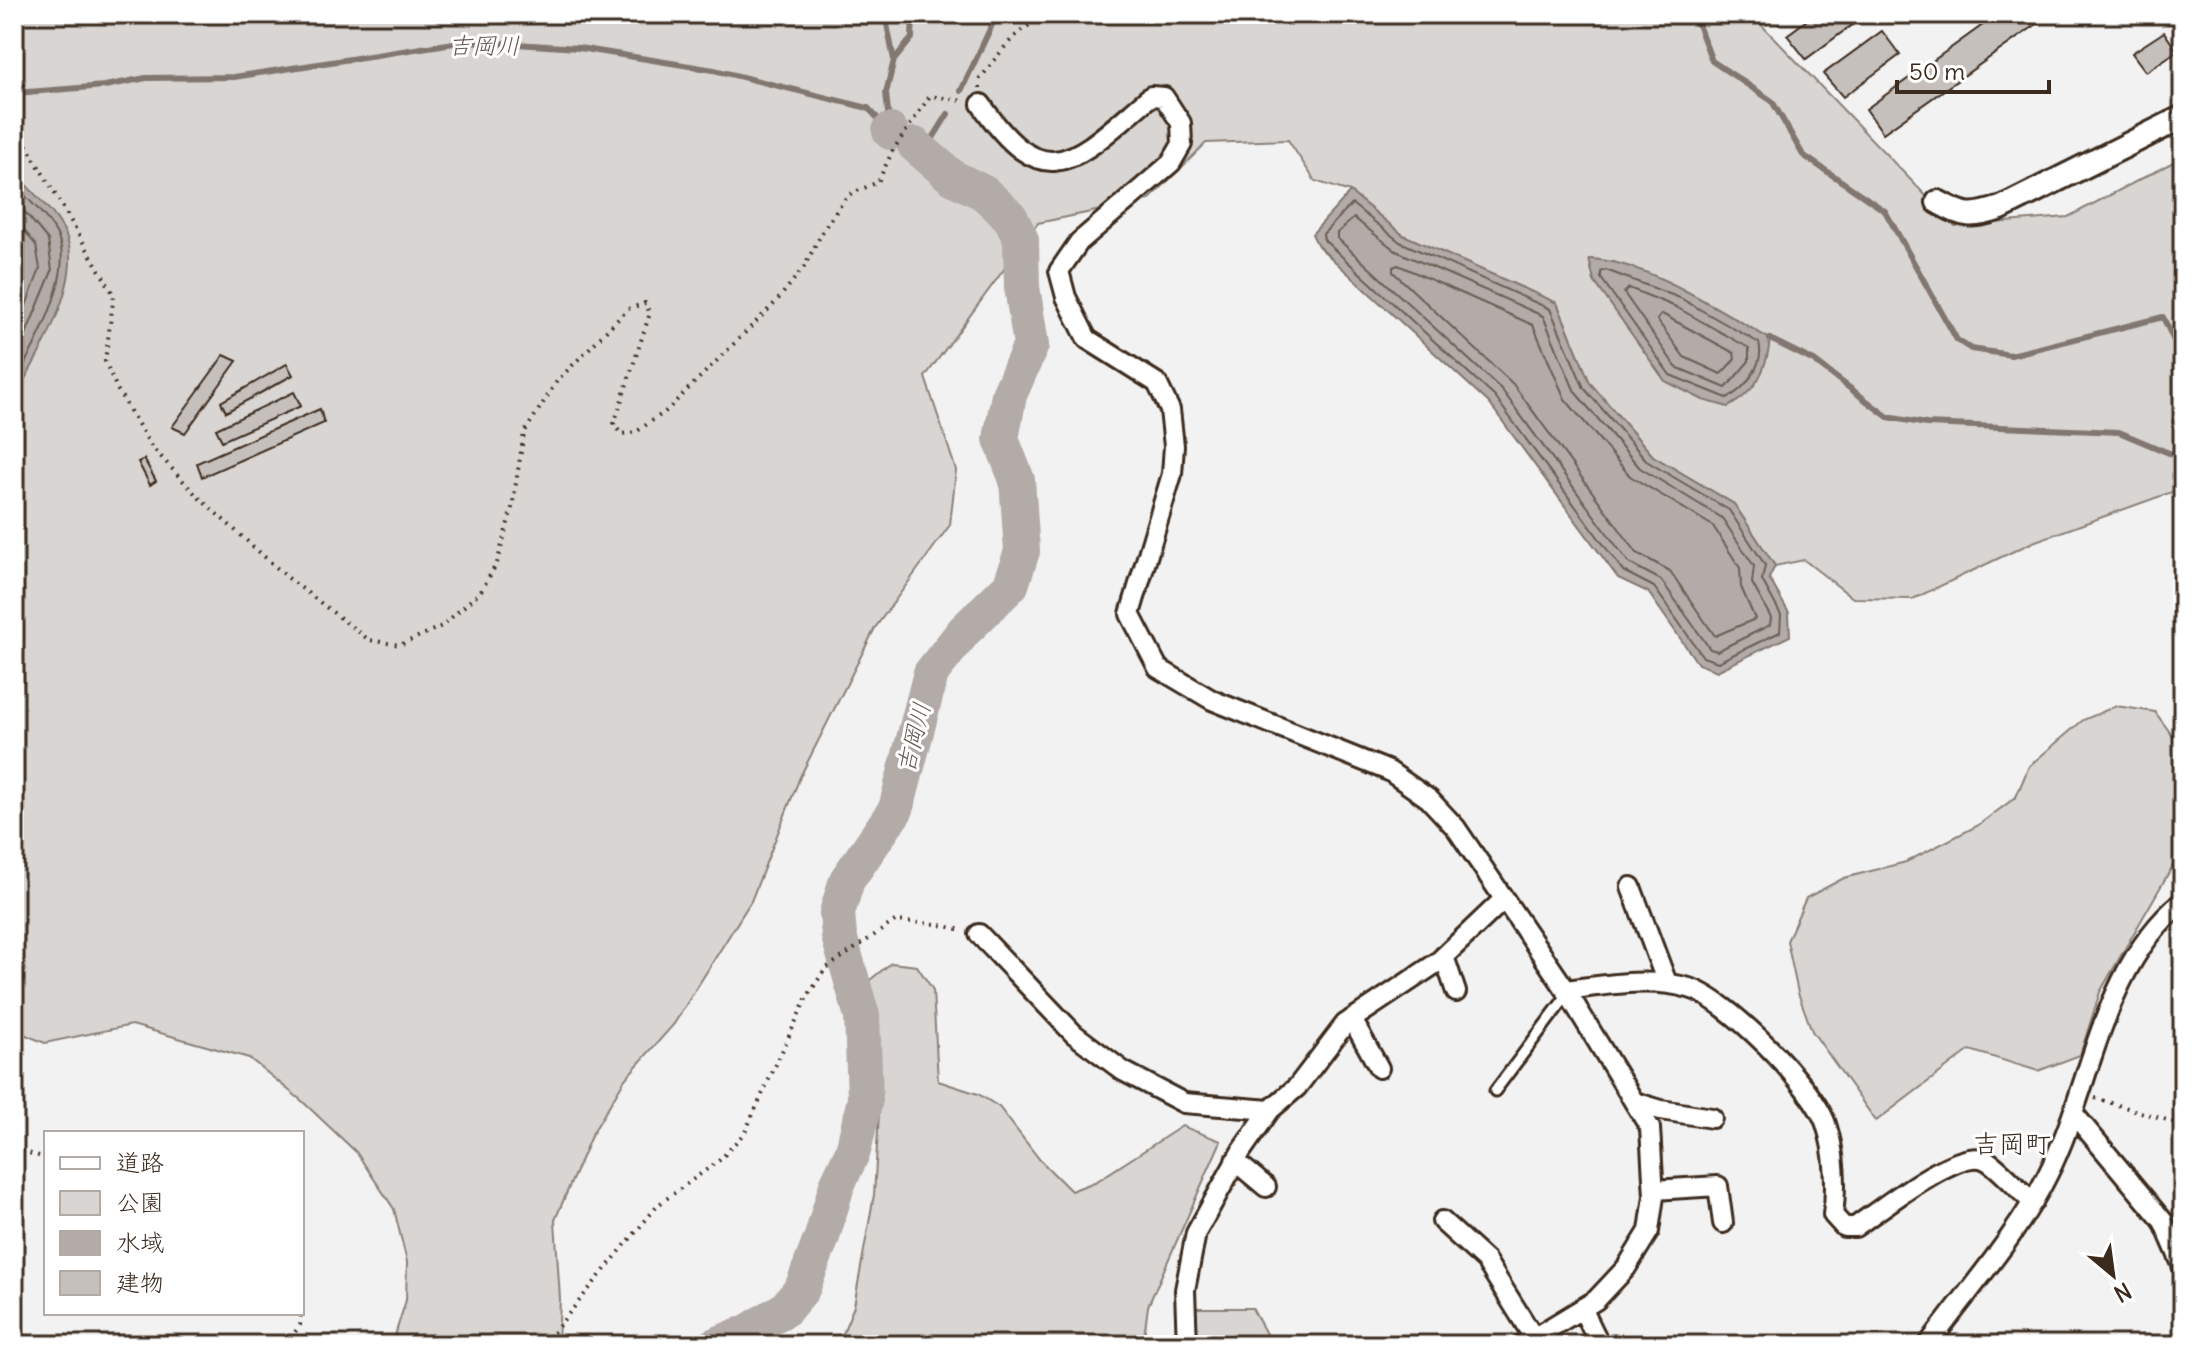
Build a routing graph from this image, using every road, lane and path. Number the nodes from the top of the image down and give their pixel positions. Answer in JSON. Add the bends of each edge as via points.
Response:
{"nodes":[{"id":1,"x":26,"y":14,"type":"edge"},
{"id":2,"x":1057,"y":14,"type":"edge"},
{"id":3,"x":14,"y":32,"type":"edge"},
{"id":4,"x":981,"y":104,"type":"junction"},
{"id":5,"x":2183,"y":117,"type":"edge"},
{"id":6,"x":14,"y":124,"type":"edge"},
{"id":7,"x":1938,"y":202,"type":"dead end"},
{"id":8,"x":1631,"y":887,"type":"dead end"},
{"id":9,"x":1503,"y":900,"type":"junction"},
{"id":10,"x":2183,"y":901,"type":"edge"},
{"id":11,"x":979,"y":934,"type":"joint"},
{"id":12,"x":1444,"y":956,"type":"junction"},
{"id":13,"x":1667,"y":983,"type":"junction"},
{"id":14,"x":1456,"y":992,"type":"dead end"},
{"id":15,"x":1567,"y":992,"type":"junction"},
{"id":16,"x":1352,"y":1019,"type":"junction"},
{"id":17,"x":1379,"y":1068,"type":"dead end"},
{"id":18,"x":1495,"y":1091,"type":"dead end"},
{"id":19,"x":2078,"y":1093,"type":"junction"},
{"id":20,"x":1634,"y":1102,"type":"junction"},
{"id":21,"x":1270,"y":1110,"type":"junction"},
{"id":22,"x":2073,"y":1113,"type":"junction"},
{"id":23,"x":1712,"y":1118,"type":"dead end"},
{"id":24,"x":2183,"y":1125,"type":"edge"},
{"id":25,"x":14,"y":1149,"type":"edge"},
{"id":26,"x":44,"y":1157,"type":"edge"},
{"id":27,"x":1235,"y":1161,"type":"junction"},
{"id":28,"x":1266,"y":1187,"type":"dead end"},
{"id":29,"x":1654,"y":1190,"type":"junction"},
{"id":30,"x":2033,"y":1202,"type":"junction"},
{"id":31,"x":1442,"y":1221,"type":"dead end"},
{"id":32,"x":1723,"y":1223,"type":"dead end"},
{"id":33,"x":2183,"y":1267,"type":"edge"},
{"id":34,"x":1582,"y":1308,"type":"junction"},
{"id":35,"x":301,"y":1315,"type":"edge"},
{"id":36,"x":1528,"y":1341,"type":"edge"},
{"id":37,"x":286,"y":1345,"type":"edge"},
{"id":38,"x":543,"y":1345,"type":"edge"},
{"id":39,"x":1187,"y":1345,"type":"edge"},
{"id":40,"x":1600,"y":1345,"type":"edge"},
{"id":41,"x":1928,"y":1345,"type":"edge"}],
"edges":[{"from":1,"to":3,"type":"path"},
{"from":2,"to":4,"type":"path","via":[[1015,32],[980,79]]},
{"from":4,"to":6,"type":"path","via":[[930,96],[878,182],[848,195],[776,302],[666,411],[636,432],[621,434],[614,424],[650,313],[645,303],[628,309],[557,381],[524,433],[512,508],[497,563],[481,591],[442,626],[400,645],[369,640],[287,577],[197,496],[151,446],[105,361],[114,295]]},
{"from":4,"to":9,"type":"street","via":[[1023,155],[1040,162],[1074,158],[1151,96],[1164,97],[1181,123],[1182,144],[1171,163],[1079,242],[1059,271],[1087,339],[1157,383],[1170,410],[1172,474],[1130,614],[1158,668],[1212,700],[1399,778],[1456,828]]},
{"from":5,"to":7,"type":"street","via":[[1976,217]]},
{"from":8,"to":13,"type":"street"},
{"from":9,"to":12,"type":"street"},
{"from":9,"to":15,"type":"street"},
{"from":10,"to":19,"type":"street","via":[[2159,920],[2127,968]]},
{"from":11,"to":21,"type":"street","via":[[1074,1034],[1123,1071],[1184,1103]]},
{"from":11,"to":38,"type":"path","via":[[895,921],[825,969],[745,1132],[721,1159],[658,1205]]},
{"from":12,"to":14,"type":"street"},
{"from":12,"to":16,"type":"street"},
{"from":13,"to":15,"type":"street"},
{"from":13,"to":30,"type":"street","via":[[1713,997],[1803,1084],[1826,1124],[1836,1193],[1833,1215],[1844,1227],[1855,1227],[1946,1166],[1976,1156],[1989,1161]]},
{"from":15,"to":18,"type":"lane"},
{"from":15,"to":20,"type":"street"},
{"from":16,"to":17,"type":"street"},
{"from":16,"to":21,"type":"street","via":[[1297,1087]]},
{"from":19,"to":22,"type":"street"},
{"from":19,"to":24,"type":"path"},
{"from":20,"to":23,"type":"street"},
{"from":20,"to":29,"type":"street","via":[[1650,1128]]},
{"from":21,"to":27,"type":"street"},
{"from":22,"to":30,"type":"street"},
{"from":22,"to":33,"type":"street","via":[[2163,1221]]},
{"from":25,"to":26,"type":"path"},
{"from":27,"to":28,"type":"street"},
{"from":27,"to":39,"type":"street","via":[[1196,1233],[1185,1290]]},
{"from":29,"to":32,"type":"street","via":[[1718,1186]]},
{"from":29,"to":34,"type":"street","via":[[1649,1231],[1626,1268]]},
{"from":30,"to":41,"type":"street"},
{"from":31,"to":36,"type":"street","via":[[1486,1261]]},
{"from":34,"to":36,"type":"street"},
{"from":34,"to":40,"type":"street"},
{"from":35,"to":37,"type":"path"}]}
